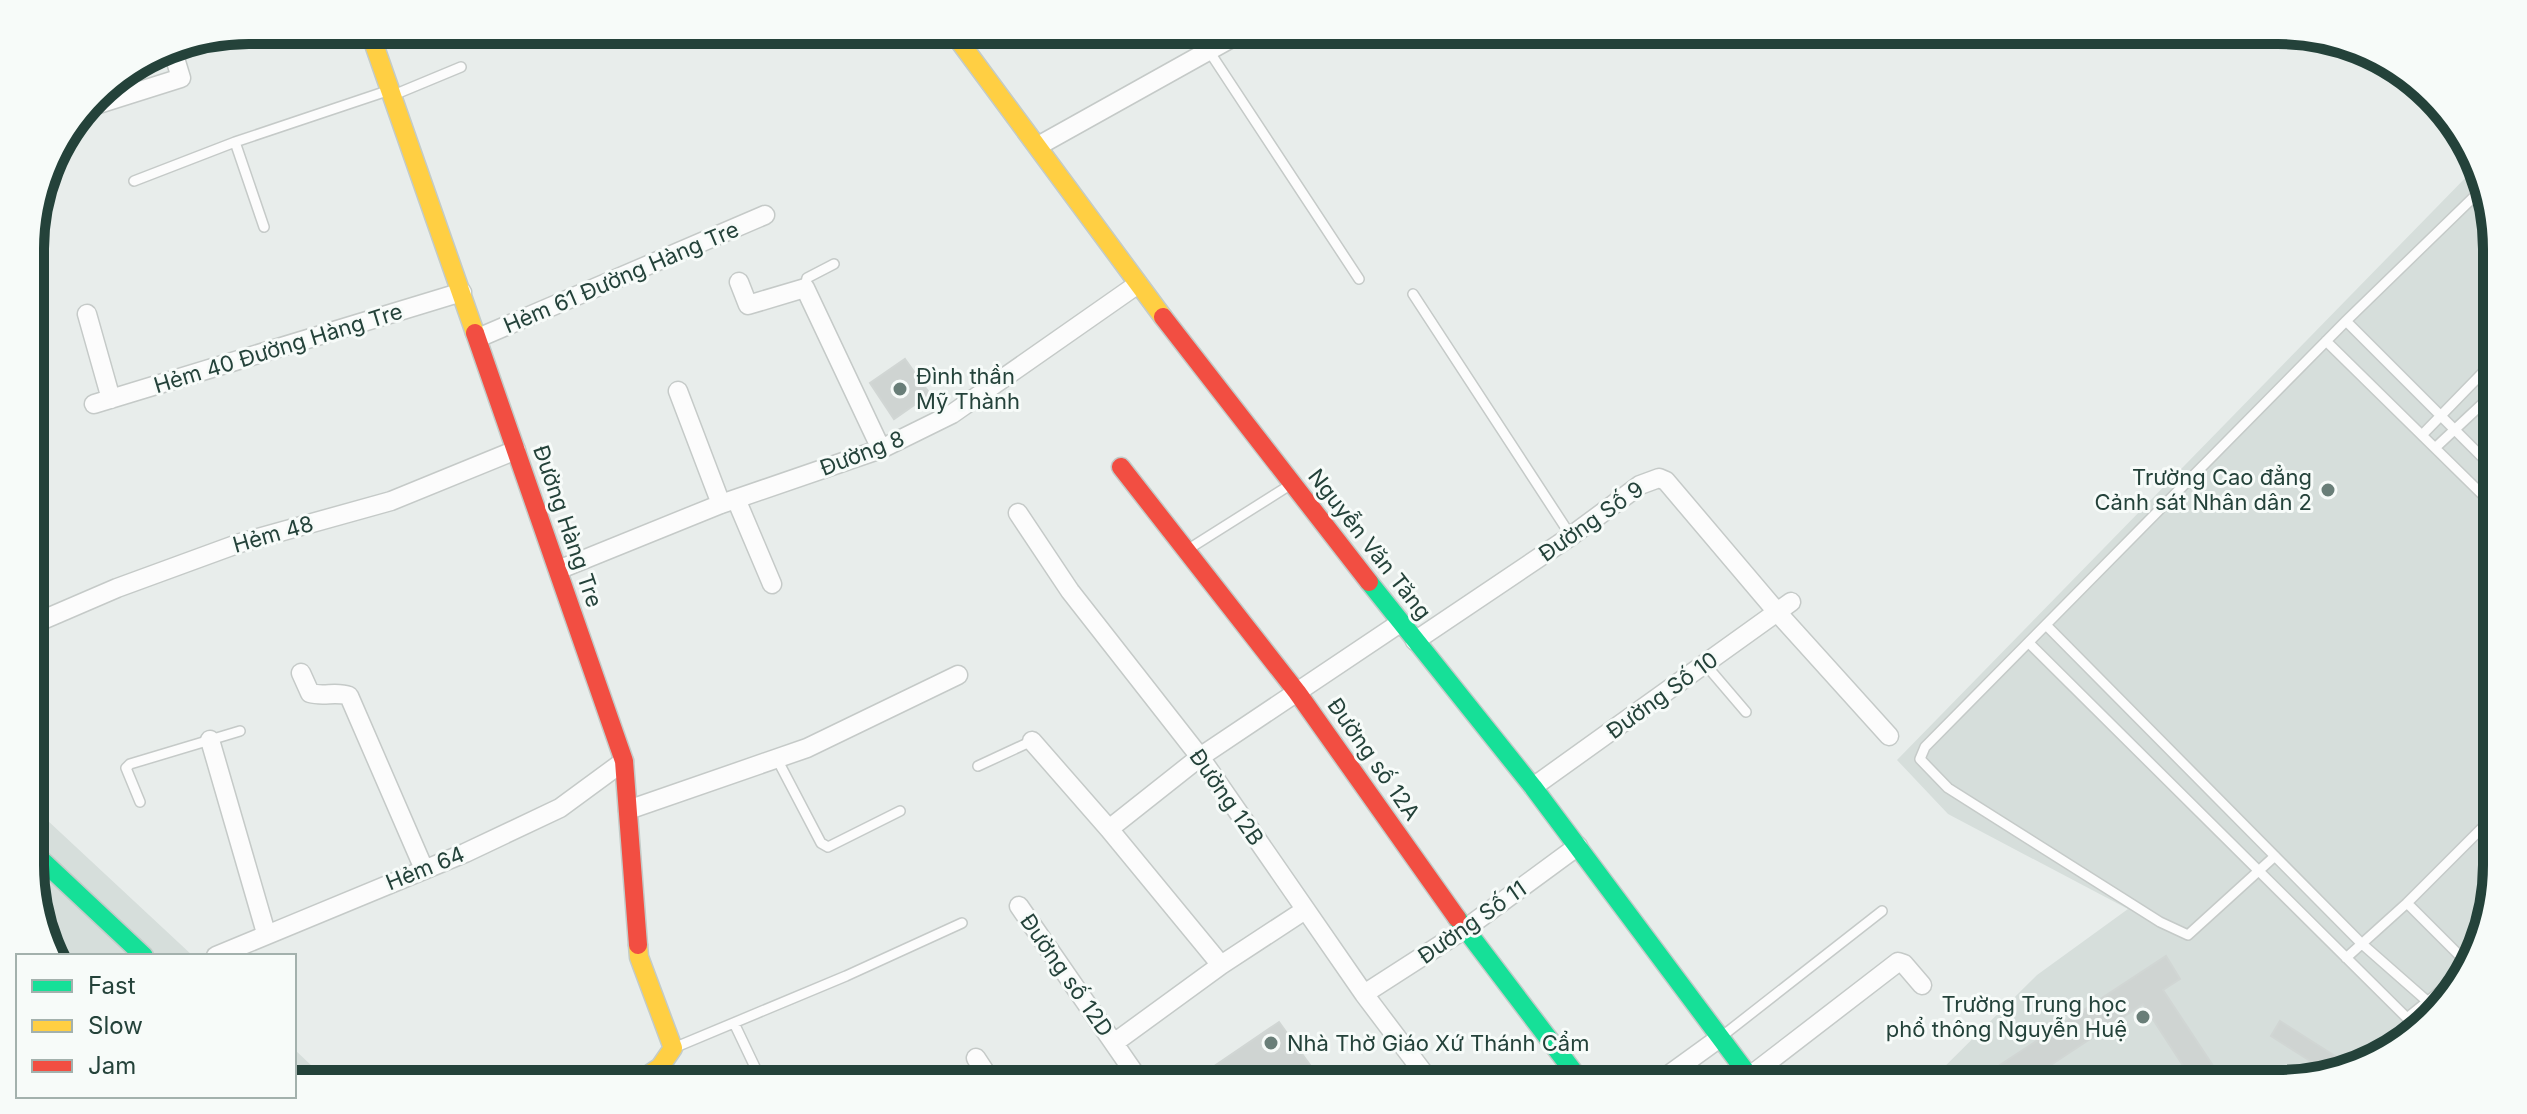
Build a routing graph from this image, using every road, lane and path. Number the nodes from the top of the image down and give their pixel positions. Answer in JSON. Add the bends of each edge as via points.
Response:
{"nodes":[{"id":1,"x":374,"y":44,"type":"edge"},
{"id":2,"x":962,"y":44,"type":"edge"},
{"id":3,"x":1221,"y":44,"type":"edge"},
{"id":4,"x":1209,"y":51,"type":"junction"},
{"id":5,"x":175,"y":58,"type":"edge"},
{"id":6,"x":461,"y":67,"type":"dead end"},
{"id":7,"x":392,"y":93,"type":"junction"},
{"id":8,"x":108,"y":101,"type":"edge"},
{"id":9,"x":235,"y":142,"type":"junction"},
{"id":10,"x":1038,"y":146,"type":"junction"},
{"id":11,"x":134,"y":181,"type":"dead end"},
{"id":12,"x":2476,"y":195,"type":"edge"},
{"id":13,"x":765,"y":215,"type":"dead end"},
{"id":14,"x":264,"y":227,"type":"dead end"},
{"id":15,"x":834,"y":264,"type":"dead end"},
{"id":16,"x":1359,"y":279,"type":"dead end"},
{"id":17,"x":739,"y":282,"type":"dead end"},
{"id":18,"x":1138,"y":284,"type":"junction"},
{"id":19,"x":805,"y":288,"type":"junction"},
{"id":20,"x":462,"y":292,"type":"junction"},
{"id":21,"x":1413,"y":294,"type":"dead end"},
{"id":22,"x":87,"y":314,"type":"dead end"},
{"id":23,"x":2346,"y":321,"type":"junction"},
{"id":24,"x":478,"y":338,"type":"junction"},
{"id":25,"x":2326,"y":341,"type":"junction"},
{"id":26,"x":2483,"y":372,"type":"edge"},
{"id":27,"x":678,"y":391,"type":"dead end"},
{"id":28,"x":2483,"y":404,"type":"edge"},
{"id":29,"x":2440,"y":415,"type":"junction"},
{"id":30,"x":2455,"y":431,"type":"junction"},
{"id":31,"x":2422,"y":435,"type":"junction"},
{"id":32,"x":2435,"y":448,"type":"junction"},
{"id":33,"x":881,"y":449,"type":"junction"},
{"id":34,"x":516,"y":450,"type":"junction"},
{"id":35,"x":2483,"y":458,"type":"edge"},
{"id":36,"x":1121,"y":467,"type":"dead end"},
{"id":37,"x":1293,"y":483,"type":"junction"},
{"id":38,"x":2483,"y":495,"type":"edge"},
{"id":39,"x":728,"y":502,"type":"junction"},
{"id":40,"x":1018,"y":513,"type":"dead end"},
{"id":41,"x":1571,"y":536,"type":"junction"},
{"id":42,"x":1186,"y":551,"type":"junction"},
{"id":43,"x":558,"y":570,"type":"junction"},
{"id":44,"x":772,"y":584,"type":"dead end"},
{"id":45,"x":1784,"y":607,"type":"junction"},
{"id":46,"x":44,"y":619,"type":"edge"},
{"id":47,"x":1400,"y":623,"type":"junction"},
{"id":48,"x":2046,"y":625,"type":"junction"},
{"id":49,"x":1415,"y":641,"type":"junction"},
{"id":50,"x":2029,"y":643,"type":"junction"},
{"id":51,"x":1705,"y":664,"type":"junction"},
{"id":52,"x":301,"y":673,"type":"dead end"},
{"id":53,"x":958,"y":675,"type":"dead end"},
{"id":54,"x":1297,"y":692,"type":"junction"},
{"id":55,"x":1746,"y":712,"type":"dead end"},
{"id":56,"x":240,"y":731,"type":"dead end"},
{"id":57,"x":1889,"y":736,"type":"dead end"},
{"id":58,"x":210,"y":740,"type":"junction"},
{"id":59,"x":1032,"y":741,"type":"joint"},
{"id":60,"x":1200,"y":757,"type":"junction"},
{"id":61,"x":777,"y":759,"type":"junction"},
{"id":62,"x":624,"y":761,"type":"junction"},
{"id":63,"x":978,"y":766,"type":"dead end"},
{"id":64,"x":1533,"y":787,"type":"junction"},
{"id":65,"x":140,"y":802,"type":"dead end"},
{"id":66,"x":628,"y":810,"type":"junction"},
{"id":67,"x":900,"y":811,"type":"dead end"},
{"id":68,"x":2483,"y":827,"type":"edge"},
{"id":69,"x":1109,"y":829,"type":"junction"},
{"id":70,"x":1578,"y":846,"type":"junction"},
{"id":71,"x":2275,"y":856,"type":"junction"},
{"id":72,"x":44,"y":862,"type":"edge"},
{"id":73,"x":424,"y":869,"type":"junction"},
{"id":74,"x":2258,"y":870,"type":"junction"},
{"id":75,"x":2407,"y":903,"type":"junction"},
{"id":76,"x":1019,"y":906,"type":"dead end"},
{"id":77,"x":1305,"y":910,"type":"junction"},
{"id":78,"x":1882,"y":911,"type":"dead end"},
{"id":79,"x":962,"y":923,"type":"dead end"},
{"id":80,"x":1465,"y":929,"type":"junction"},
{"id":81,"x":266,"y":933,"type":"junction"},
{"id":82,"x":2361,"y":943,"type":"junction"},
{"id":83,"x":142,"y":954,"type":"edge"},
{"id":84,"x":220,"y":954,"type":"edge"},
{"id":85,"x":2461,"y":957,"type":"edge"},
{"id":86,"x":2346,"y":958,"type":"junction"},
{"id":87,"x":1221,"y":965,"type":"junction"},
{"id":88,"x":1922,"y":985,"type":"dead end"},
{"id":89,"x":2441,"y":990,"type":"edge"},
{"id":90,"x":1364,"y":994,"type":"junction"},
{"id":91,"x":2425,"y":1002,"type":"junction"},
{"id":92,"x":2428,"y":1004,"type":"edge"},
{"id":93,"x":2407,"y":1018,"type":"junction"},
{"id":94,"x":2411,"y":1021,"type":"edge"},
{"id":95,"x":734,"y":1023,"type":"junction"},
{"id":96,"x":1721,"y":1037,"type":"junction"},
{"id":97,"x":1114,"y":1043,"type":"junction"},
{"id":98,"x":673,"y":1048,"type":"junction"},
{"id":99,"x":976,"y":1058,"type":"dead end"},
{"id":100,"x":656,"y":1070,"type":"edge"},
{"id":101,"x":756,"y":1070,"type":"edge"},
{"id":102,"x":984,"y":1070,"type":"edge"},
{"id":103,"x":1132,"y":1070,"type":"edge"},
{"id":104,"x":1421,"y":1070,"type":"edge"},
{"id":105,"x":1572,"y":1070,"type":"edge"},
{"id":106,"x":1675,"y":1070,"type":"edge"},
{"id":107,"x":1746,"y":1070,"type":"edge"},
{"id":108,"x":1765,"y":1070,"type":"edge"}],
"edges":[{"from":1,"to":7,"type":"street","name":"Đường Hàng Tre"},
{"from":2,"to":10,"type":"street","name":"Nguyễn Văn Tăng"},
{"from":3,"to":4,"type":"street"},
{"from":4,"to":10,"type":"street"},
{"from":4,"to":16,"type":"lane"},
{"from":5,"to":8,"type":"street","via":[[181,78]]},
{"from":6,"to":7,"type":"lane"},
{"from":7,"to":9,"type":"lane"},
{"from":7,"to":20,"type":"street","name":"Đường Hàng Tre"},
{"from":9,"to":11,"type":"lane"},
{"from":9,"to":14,"type":"lane"},
{"from":10,"to":18,"type":"street","name":"Nguyễn Văn Tăng"},
{"from":12,"to":23,"type":"lane"},
{"from":13,"to":24,"type":"street","name":"Hẻm 61 Đường Hàng Tre"},
{"from":15,"to":19,"type":"lane","via":[[807,278]]},
{"from":17,"to":19,"type":"street","via":[[748,305]]},
{"from":18,"to":33,"type":"street","name":"Đường 8","via":[[952,414]]},
{"from":18,"to":37,"type":"street","name":"Nguyễn Văn Tăng"},
{"from":19,"to":33,"type":"street"},
{"from":20,"to":22,"type":"street","name":"Hẻm 40 Đường Hàng Tre","via":[[102,402]]},
{"from":20,"to":24,"type":"street","name":"Đường Hàng Tre"},
{"from":21,"to":41,"type":"lane"},
{"from":23,"to":25,"type":"lane"},
{"from":23,"to":29,"type":"lane"},
{"from":24,"to":34,"type":"street","name":"Đường Hàng Tre"},
{"from":25,"to":31,"type":"lane"},
{"from":25,"to":48,"type":"lane"},
{"from":26,"to":29,"type":"lane"},
{"from":27,"to":39,"type":"street"},
{"from":28,"to":30,"type":"lane"},
{"from":29,"to":30,"type":"lane"},
{"from":29,"to":31,"type":"lane"},
{"from":30,"to":32,"type":"lane"},
{"from":30,"to":35,"type":"lane"},
{"from":31,"to":32,"type":"lane"},
{"from":32,"to":38,"type":"lane"},
{"from":33,"to":39,"type":"street","name":"Đường 8"},
{"from":34,"to":43,"type":"street","name":"Đường Hàng Tre"},
{"from":34,"to":46,"type":"street","name":"Hẻm 48","via":[[391,501],[240,543]]},
{"from":36,"to":42,"type":"street","name":"Đường số 12A"},
{"from":37,"to":42,"type":"lane"},
{"from":37,"to":47,"type":"street","name":"Nguyễn Văn Tăng"},
{"from":39,"to":43,"type":"street","name":"Đường 8"},
{"from":39,"to":44,"type":"street"},
{"from":40,"to":60,"type":"street","name":"Đường 12B","via":[[1070,591]]},
{"from":41,"to":45,"type":"street","name":"Đường Số 9","via":[[1640,485],[1659,478]]},
{"from":41,"to":49,"type":"street","name":"Đường Số 9"},
{"from":42,"to":54,"type":"street","name":"Đường số 12A"},
{"from":43,"to":62,"type":"street","name":"Đường Hàng Tre"},
{"from":45,"to":51,"type":"street","name":"Đường Số 10"},
{"from":45,"to":57,"type":"street"},
{"from":47,"to":49,"type":"street","name":"Nguyễn Văn Tăng"},
{"from":47,"to":54,"type":"street"},
{"from":48,"to":50,"type":"lane"},
{"from":48,"to":71,"type":"lane"},
{"from":49,"to":64,"type":"street","name":"Nguyễn Văn Tăng"},
{"from":50,"to":74,"type":"lane"},
{"from":50,"to":74,"type":"lane","via":[[1925,747],[1920,759],[1948,788],[2188,935]]},
{"from":51,"to":55,"type":"lane"},
{"from":51,"to":64,"type":"street","name":"Đường Số 10"},
{"from":52,"to":73,"type":"street","via":[[310,693],[349,696]]},
{"from":53,"to":61,"type":"street"},
{"from":54,"to":60,"type":"street"},
{"from":54,"to":80,"type":"street","name":"Đường số 12A"},
{"from":56,"to":58,"type":"lane"},
{"from":58,"to":65,"type":"lane","via":[[130,764],[126,768]]},
{"from":58,"to":81,"type":"street"},
{"from":59,"to":63,"type":"lane"},
{"from":59,"to":69,"type":"street"},
{"from":60,"to":69,"type":"street"},
{"from":60,"to":77,"type":"street","name":"Đường 12B"},
{"from":61,"to":66,"type":"street"},
{"from":61,"to":67,"type":"lane","via":[[821,843],[828,847]]},
{"from":62,"to":66,"type":"street","name":"Đường Hàng Tre"},
{"from":62,"to":73,"type":"street","name":"Hẻm 64","via":[[560,808]]},
{"from":64,"to":70,"type":"street","name":"Nguyễn Văn Tăng"},
{"from":66,"to":98,"type":"street","name":"Đường Hàng Tre","via":[[639,957]]},
{"from":68,"to":75,"type":"lane"},
{"from":69,"to":87,"type":"street"},
{"from":70,"to":80,"type":"street","name":"Đường Số 11"},
{"from":70,"to":96,"type":"street","name":"Nguyễn Văn Tăng"},
{"from":71,"to":74,"type":"lane"},
{"from":71,"to":82,"type":"lane"},
{"from":72,"to":83,"type":"street"},
{"from":73,"to":81,"type":"street","name":"Hẻm 64"},
{"from":74,"to":86,"type":"lane"},
{"from":75,"to":82,"type":"lane"},
{"from":75,"to":85,"type":"lane"},
{"from":76,"to":97,"type":"street","name":"Đường số 12D"},
{"from":77,"to":87,"type":"street"},
{"from":77,"to":90,"type":"street","name":"Đường 12B"},
{"from":78,"to":96,"type":"lane"},
{"from":79,"to":95,"type":"lane"},
{"from":80,"to":90,"type":"street","name":"Đường Số 11"},
{"from":80,"to":105,"type":"street","name":"Đường số 12A"},
{"from":81,"to":84,"type":"street","name":"Hẻm 64"},
{"from":82,"to":86,"type":"lane"},
{"from":82,"to":91,"type":"lane"},
{"from":86,"to":93,"type":"lane"},
{"from":87,"to":97,"type":"street"},
{"from":88,"to":108,"type":"street","via":[[1898,962]]},
{"from":89,"to":91,"type":"lane"},
{"from":90,"to":104,"type":"street","name":"Đường 12B"},
{"from":91,"to":92,"type":"lane"},
{"from":91,"to":93,"type":"lane"},
{"from":93,"to":94,"type":"lane"},
{"from":95,"to":98,"type":"lane"},
{"from":95,"to":101,"type":"lane"},
{"from":96,"to":106,"type":"street"},
{"from":96,"to":107,"type":"street","name":"Nguyễn Văn Tăng"},
{"from":97,"to":103,"type":"street","name":"Đường số 12D"},
{"from":98,"to":100,"type":"street"},
{"from":99,"to":102,"type":"street"}]}
